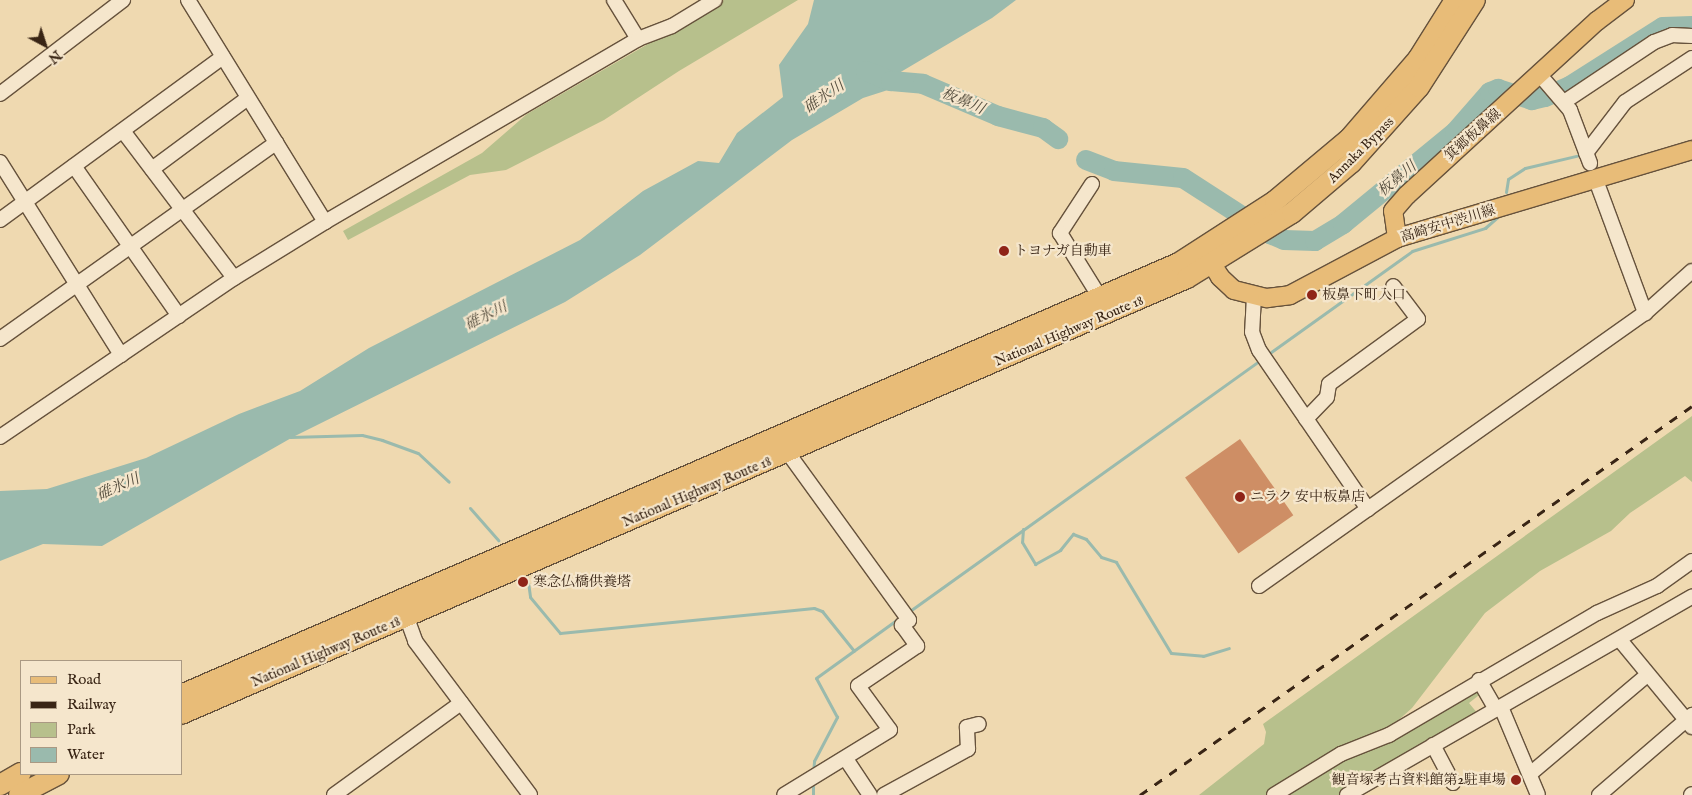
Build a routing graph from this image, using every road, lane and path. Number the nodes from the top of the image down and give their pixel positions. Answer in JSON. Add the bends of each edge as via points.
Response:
{"nodes":[{"id":1,"x":123,"y":0,"type":"edge"},
{"id":2,"x":188,"y":0,"type":"edge"},
{"id":3,"x":614,"y":0,"type":"edge"},
{"id":4,"x":715,"y":0,"type":"edge"},
{"id":5,"x":1455,"y":0,"type":"edge"},
{"id":6,"x":1475,"y":0,"type":"edge"},
{"id":7,"x":1625,"y":0,"type":"edge"},
{"id":8,"x":1692,"y":36,"type":"edge"},
{"id":9,"x":638,"y":39,"type":"junction"},
{"id":10,"x":223,"y":57,"type":"junction"},
{"id":11,"x":1692,"y":58,"type":"edge"},
{"id":12,"x":1544,"y":79,"type":"junction"},
{"id":13,"x":0,"y":94,"type":"edge"},
{"id":14,"x":248,"y":98,"type":"junction"},
{"id":15,"x":1562,"y":99,"type":"junction"},
{"id":16,"x":123,"y":131,"type":"junction"},
{"id":17,"x":276,"y":143,"type":"junction"},
{"id":18,"x":1692,"y":150,"type":"edge"},
{"id":19,"x":0,"y":162,"type":"edge"},
{"id":20,"x":74,"y":166,"type":"junction"},
{"id":21,"x":152,"y":169,"type":"junction"},
{"id":22,"x":1597,"y":183,"type":"dead end"},
{"id":23,"x":1092,"y":184,"type":"dead end"},
{"id":24,"x":25,"y":202,"type":"junction"},
{"id":25,"x":182,"y":210,"type":"junction"},
{"id":26,"x":0,"y":220,"type":"edge"},
{"id":27,"x":326,"y":222,"type":"junction"},
{"id":28,"x":1397,"y":238,"type":"junction"},
{"id":29,"x":130,"y":248,"type":"junction"},
{"id":30,"x":1207,"y":257,"type":"junction"},
{"id":31,"x":1692,"y":271,"type":"edge"},
{"id":32,"x":234,"y":278,"type":"junction"},
{"id":33,"x":76,"y":285,"type":"junction"},
{"id":34,"x":1393,"y":286,"type":"dead end"},
{"id":35,"x":1254,"y":296,"type":"junction"},
{"id":36,"x":1101,"y":299,"type":"junction"},
{"id":37,"x":1645,"y":312,"type":"junction"},
{"id":38,"x":179,"y":316,"type":"junction"},
{"id":39,"x":0,"y":340,"type":"edge"},
{"id":40,"x":121,"y":355,"type":"junction"},
{"id":41,"x":1306,"y":419,"type":"junction"},
{"id":42,"x":0,"y":437,"type":"edge"},
{"id":43,"x":782,"y":445,"type":"junction"},
{"id":44,"x":1368,"y":509,"type":"junction"},
{"id":45,"x":1692,"y":561,"type":"edge"},
{"id":46,"x":1259,"y":586,"type":"dead end"},
{"id":47,"x":1692,"y":597,"type":"edge"},
{"id":48,"x":403,"y":609,"type":"junction"},
{"id":49,"x":1620,"y":640,"type":"junction"},
{"id":50,"x":1647,"y":675,"type":"junction"},
{"id":51,"x":1479,"y":680,"type":"junction"},
{"id":52,"x":182,"y":695,"type":"edge"},
{"id":53,"x":461,"y":703,"type":"junction"},
{"id":54,"x":1499,"y":708,"type":"junction"},
{"id":55,"x":182,"y":714,"type":"edge"},
{"id":56,"x":1690,"y":721,"type":"edge"},
{"id":57,"x":979,"y":724,"type":"dead end"},
{"id":58,"x":1433,"y":745,"type":"junction"},
{"id":59,"x":846,"y":759,"type":"junction"},
{"id":60,"x":20,"y":774,"type":"edge"},
{"id":61,"x":1530,"y":774,"type":"junction"},
{"id":62,"x":57,"y":775,"type":"edge"},
{"id":63,"x":1453,"y":783,"type":"dead end"},
{"id":64,"x":0,"y":785,"type":"edge"},
{"id":65,"x":20,"y":795,"type":"edge"},
{"id":66,"x":334,"y":795,"type":"edge"},
{"id":67,"x":530,"y":795,"type":"edge"},
{"id":68,"x":784,"y":795,"type":"edge"},
{"id":69,"x":870,"y":795,"type":"edge"},
{"id":70,"x":884,"y":795,"type":"edge"},
{"id":71,"x":1274,"y":795,"type":"edge"},
{"id":72,"x":1347,"y":795,"type":"edge"},
{"id":73,"x":1538,"y":795,"type":"edge"},
{"id":74,"x":1599,"y":795,"type":"edge"}],
"edges":[{"from":1,"to":13,"type":"street"},
{"from":2,"to":10,"type":"street"},
{"from":3,"to":9,"type":"street"},
{"from":4,"to":9,"type":"street","via":[[672,26]]},
{"from":5,"to":30,"type":"highway","name":"Annaka Bypass","via":[[1418,59],[1388,98],[1320,167],[1242,225]]},
{"from":6,"to":30,"type":"highway","name":"Annaka Bypass","via":[[1402,107],[1351,163],[1268,229]]},
{"from":7,"to":12,"type":"main road"},
{"from":8,"to":15,"type":"street","via":[[1672,35],[1654,42]]},
{"from":9,"to":27,"type":"street"},
{"from":10,"to":14,"type":"street"},
{"from":10,"to":16,"type":"street"},
{"from":11,"to":15,"type":"street","via":[[1625,102],[1588,158]]},
{"from":12,"to":15,"type":"street"},
{"from":12,"to":28,"type":"main road","name":"箕郷板鼻線","via":[[1522,90],[1508,102],[1398,205],[1393,211]]},
{"from":14,"to":17,"type":"street"},
{"from":14,"to":21,"type":"street"},
{"from":16,"to":20,"type":"street"},
{"from":16,"to":21,"type":"street"},
{"from":17,"to":25,"type":"street"},
{"from":17,"to":27,"type":"street"},
{"from":18,"to":28,"type":"main road","name":"高崎安中渋川線"},
{"from":19,"to":24,"type":"street"},
{"from":20,"to":24,"type":"street"},
{"from":20,"to":29,"type":"street"},
{"from":21,"to":25,"type":"street"},
{"from":22,"to":37,"type":"street"},
{"from":23,"to":36,"type":"street","via":[[1060,233]]},
{"from":24,"to":26,"type":"street"},
{"from":24,"to":33,"type":"street"},
{"from":25,"to":29,"type":"street"},
{"from":25,"to":32,"type":"street"},
{"from":27,"to":32,"type":"street"},
{"from":28,"to":35,"type":"main road","name":"高崎安中渋川線","via":[[1302,292],[1281,297]]},
{"from":29,"to":33,"type":"street"},
{"from":29,"to":38,"type":"street"},
{"from":30,"to":35,"type":"main road","name":"高崎安中渋川線","via":[[1234,290]]},
{"from":30,"to":36,"type":"highway","name":"National Highway Route 18"},
{"from":30,"to":43,"type":"highway","name":"National Highway Route 18","via":[[1143,300]]},
{"from":31,"to":37,"type":"street"},
{"from":32,"to":38,"type":"street"},
{"from":33,"to":39,"type":"street"},
{"from":33,"to":40,"type":"street"},
{"from":34,"to":41,"type":"street","via":[[1418,320],[1328,384],[1327,397]]},
{"from":35,"to":41,"type":"street","via":[[1254,342]]},
{"from":36,"to":43,"type":"highway","name":"National Highway Route 18"},
{"from":37,"to":44,"type":"street"},
{"from":38,"to":40,"type":"street"},
{"from":40,"to":42,"type":"street"},
{"from":41,"to":44,"type":"street"},
{"from":43,"to":48,"type":"highway","name":"National Highway Route 18"},
{"from":43,"to":59,"type":"street","via":[[909,620],[902,625],[917,646],[858,686],[890,730]]},
{"from":44,"to":46,"type":"street"},
{"from":45,"to":51,"type":"street","via":[[1657,586],[1597,613]]},
{"from":47,"to":49,"type":"street"},
{"from":48,"to":52,"type":"highway","name":"National Highway Route 18"},
{"from":48,"to":53,"type":"street","via":[[416,641]]},
{"from":48,"to":55,"type":"highway","name":"National Highway Route 18"},
{"from":49,"to":50,"type":"street"},
{"from":49,"to":54,"type":"street"},
{"from":50,"to":56,"type":"street"},
{"from":50,"to":61,"type":"street"},
{"from":51,"to":54,"type":"street"},
{"from":51,"to":71,"type":"street","via":[[1389,735],[1341,754]]},
{"from":53,"to":66,"type":"street"},
{"from":53,"to":67,"type":"street"},
{"from":54,"to":58,"type":"street"},
{"from":54,"to":61,"type":"street"},
{"from":56,"to":74,"type":"street"},
{"from":57,"to":70,"type":"street","via":[[967,727],[968,749]]},
{"from":58,"to":63,"type":"street"},
{"from":58,"to":72,"type":"street"},
{"from":59,"to":68,"type":"street"},
{"from":59,"to":69,"type":"street"},
{"from":60,"to":64,"type":"highway"},
{"from":61,"to":73,"type":"street"},
{"from":62,"to":65,"type":"highway"}]}
